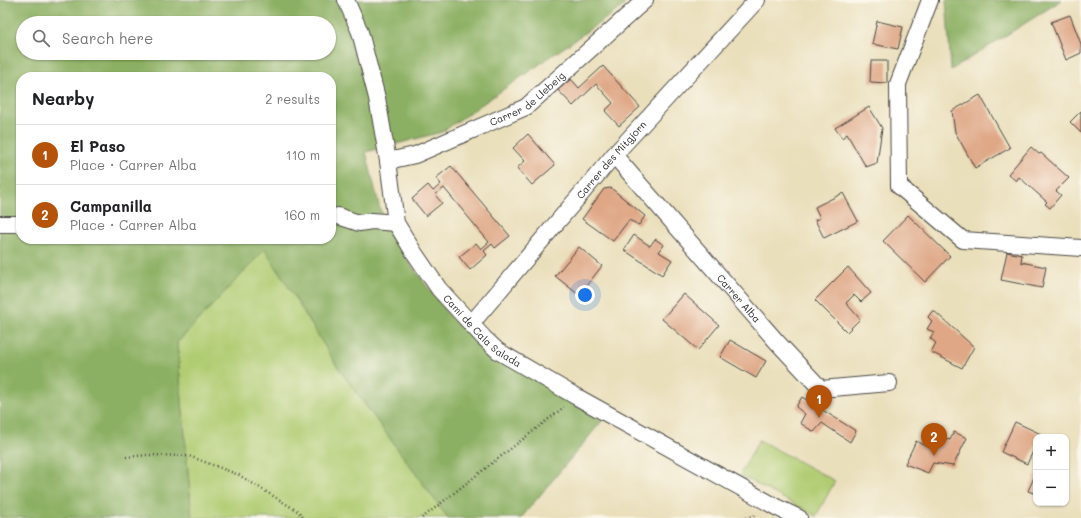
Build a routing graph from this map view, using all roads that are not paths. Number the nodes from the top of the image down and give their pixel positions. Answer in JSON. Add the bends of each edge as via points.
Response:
{"nodes":[{"id":1,"x":346,"y":0,"type":"edge"},
{"id":2,"x":757,"y":0,"type":"edge"},
{"id":3,"x":930,"y":0,"type":"edge"},
{"id":4,"x":641,"y":1,"type":"edge"},
{"id":5,"x":614,"y":155,"type":"junction"},
{"id":6,"x":388,"y":162,"type":"junction"},
{"id":7,"x":336,"y":217,"type":"edge"},
{"id":8,"x":396,"y":223,"type":"junction"},
{"id":9,"x":0,"y":224,"type":"edge"},
{"id":10,"x":16,"y":224,"type":"edge"},
{"id":11,"x":1081,"y":248,"type":"edge"},
{"id":12,"x":471,"y":324,"type":"junction"},
{"id":13,"x":889,"y":383,"type":"dead end"},
{"id":14,"x":799,"y":518,"type":"edge"}],
"edges":[{"from":1,"to":6,"type":"street","name":"Camí de Cala Salada","via":[[360,32],[369,64]]},
{"from":2,"to":5,"type":"street","name":"Carrer des Mitgjorn"},
{"from":3,"to":11,"type":"street","via":[[898,84],[899,186],[963,240]]},
{"from":4,"to":6,"type":"street","name":"Carrer de Llebeig","via":[[526,107],[415,155]]},
{"from":5,"to":12,"type":"street","name":"Carrer des Mitgjorn"},
{"from":5,"to":13,"type":"street","name":"Carrer Alba","via":[[821,389]]},
{"from":6,"to":8,"type":"street","name":"Camí de Cala Salada"},
{"from":7,"to":8,"type":"street","via":[[359,223]]},
{"from":8,"to":12,"type":"street","name":"Camí de Cala Salada","via":[[439,289]]},
{"from":9,"to":10,"type":"street"},
{"from":12,"to":14,"type":"street","name":"Camí de Cala Salada","via":[[498,351]]}]}
